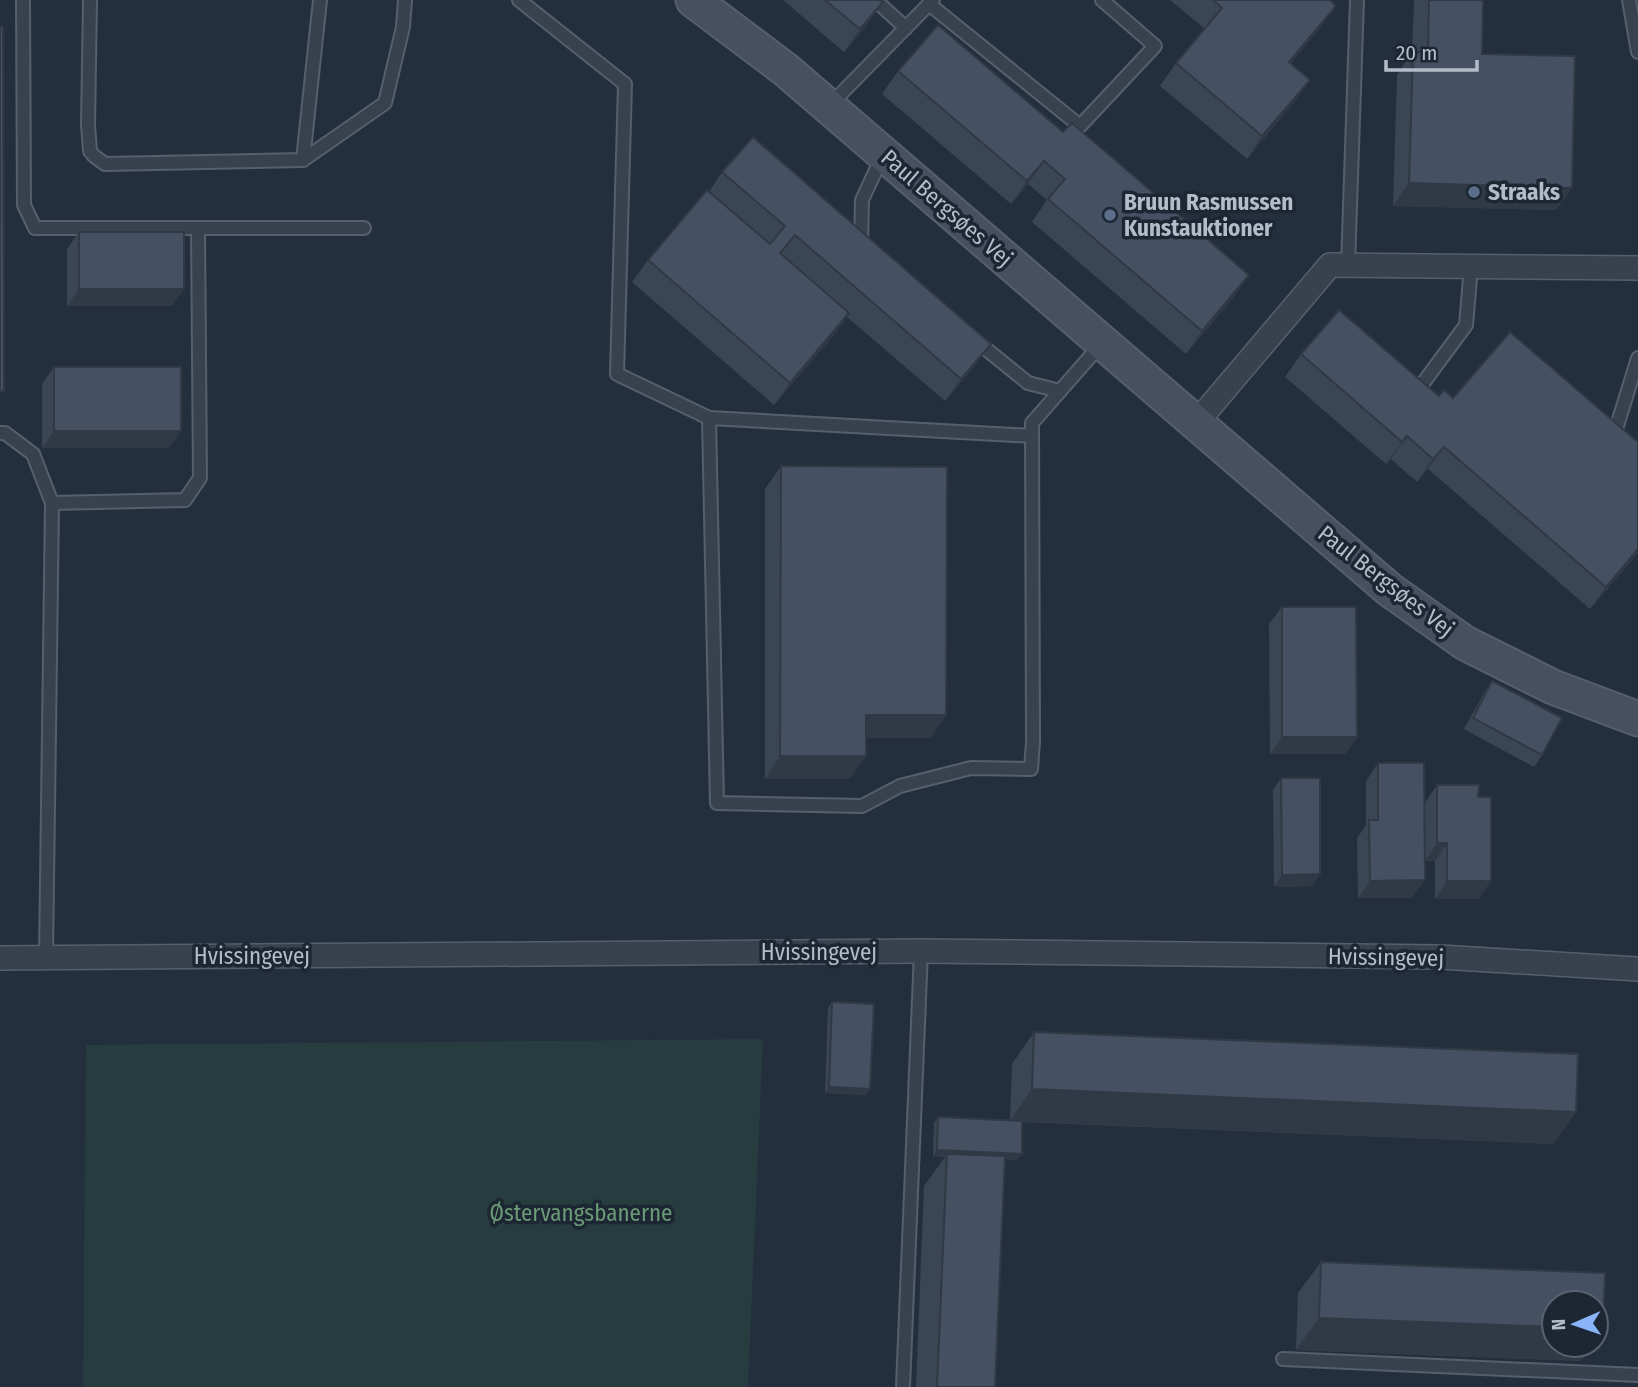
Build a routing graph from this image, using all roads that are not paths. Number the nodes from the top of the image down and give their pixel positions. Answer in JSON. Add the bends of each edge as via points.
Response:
{"nodes":[{"id":1,"x":23,"y":0,"type":"edge"},
{"id":2,"x":90,"y":0,"type":"edge"},
{"id":3,"x":320,"y":0,"type":"edge"},
{"id":4,"x":405,"y":0,"type":"edge"},
{"id":5,"x":519,"y":0,"type":"edge"},
{"id":6,"x":693,"y":0,"type":"edge"},
{"id":7,"x":1102,"y":0,"type":"edge"},
{"id":8,"x":1357,"y":0,"type":"edge"},
{"id":9,"x":1629,"y":0,"type":"edge"},
{"id":10,"x":876,"y":1,"type":"edge"},
{"id":11,"x":931,"y":2,"type":"edge"},
{"id":12,"x":905,"y":28,"type":"junction"},
{"id":13,"x":1638,"y":52,"type":"edge"},
{"id":14,"x":829,"y":107,"type":"junction"},
{"id":15,"x":884,"y":154,"type":"junction"},
{"id":16,"x":303,"y":160,"type":"junction"},
{"id":17,"x":198,"y":228,"type":"junction"},
{"id":18,"x":364,"y":228,"type":"dead end"},
{"id":19,"x":872,"y":256,"type":"edge"},
{"id":20,"x":1348,"y":265,"type":"junction"},
{"id":21,"x":1471,"y":267,"type":"junction"},
{"id":22,"x":1638,"y":268,"type":"edge"},
{"id":23,"x":965,"y":332,"type":"edge"},
{"id":24,"x":1103,"y":342,"type":"junction"},
{"id":25,"x":1638,"y":358,"type":"edge"},
{"id":26,"x":1060,"y":391,"type":"junction"},
{"id":27,"x":1412,"y":397,"type":"edge"},
{"id":28,"x":709,"y":418,"type":"junction"},
{"id":29,"x":1197,"y":422,"type":"junction"},
{"id":30,"x":1617,"y":426,"type":"edge"},
{"id":31,"x":0,"y":433,"type":"edge"},
{"id":32,"x":1032,"y":436,"type":"junction"},
{"id":33,"x":52,"y":503,"type":"junction"},
{"id":34,"x":1638,"y":719,"type":"edge"},
{"id":35,"x":921,"y":951,"type":"junction"},
{"id":36,"x":0,"y":958,"type":"edge"},
{"id":37,"x":46,"y":958,"type":"junction"},
{"id":38,"x":1638,"y":969,"type":"edge"},
{"id":39,"x":1283,"y":1359,"type":"dead end"},
{"id":40,"x":1638,"y":1375,"type":"edge"},
{"id":41,"x":904,"y":1387,"type":"edge"}],
"edges":[{"from":1,"to":17,"type":"lane","via":[[24,205],[35,228]]},
{"from":2,"to":16,"type":"lane","via":[[88,125],[93,156],[105,164]]},
{"from":3,"to":16,"type":"lane"},
{"from":4,"to":16,"type":"lane","via":[[385,103]]},
{"from":5,"to":28,"type":"lane","via":[[625,85],[617,374]]},
{"from":6,"to":14,"type":"street","name":"Paul Bergsøes Vej"},
{"from":7,"to":11,"type":"lane","via":[[1155,46],[1080,127]]},
{"from":8,"to":20,"type":"lane"},
{"from":9,"to":13,"type":"lane"},
{"from":10,"to":12,"type":"lane"},
{"from":11,"to":12,"type":"lane"},
{"from":12,"to":14,"type":"lane"},
{"from":14,"to":15,"type":"street","name":"Paul Bergsøes Vej"},
{"from":15,"to":19,"type":"lane","via":[[862,200],[862,248]]},
{"from":15,"to":24,"type":"street","name":"Paul Bergsøes Vej"},
{"from":17,"to":18,"type":"lane"},
{"from":17,"to":33,"type":"lane","via":[[200,478],[185,500]]},
{"from":20,"to":21,"type":"street"},
{"from":20,"to":29,"type":"street","via":[[1330,265]]},
{"from":21,"to":22,"type":"street"},
{"from":21,"to":27,"type":"lane","via":[[1466,325]]},
{"from":23,"to":26,"type":"lane","via":[[1028,383]]},
{"from":24,"to":26,"type":"lane"},
{"from":24,"to":29,"type":"street","name":"Paul Bergsøes Vej"},
{"from":25,"to":30,"type":"lane"},
{"from":26,"to":32,"type":"lane","via":[[1032,423]]},
{"from":28,"to":32,"type":"lane"},
{"from":28,"to":32,"type":"lane","via":[[717,803],[862,806],[900,786],[971,768],[1031,769]]},
{"from":29,"to":34,"type":"street","name":"Paul Bergsøes Vej","via":[[1390,590],[1465,643],[1553,687]]},
{"from":31,"to":33,"type":"lane","via":[[33,454]]},
{"from":33,"to":37,"type":"lane"},
{"from":35,"to":37,"type":"street","name":"Hvissingevej"},
{"from":35,"to":38,"type":"street","name":"Hvissingevej","via":[[1440,957]]},
{"from":35,"to":41,"type":"lane"},
{"from":36,"to":37,"type":"street","name":"Hvissingevej"},
{"from":39,"to":40,"type":"lane"}]}
